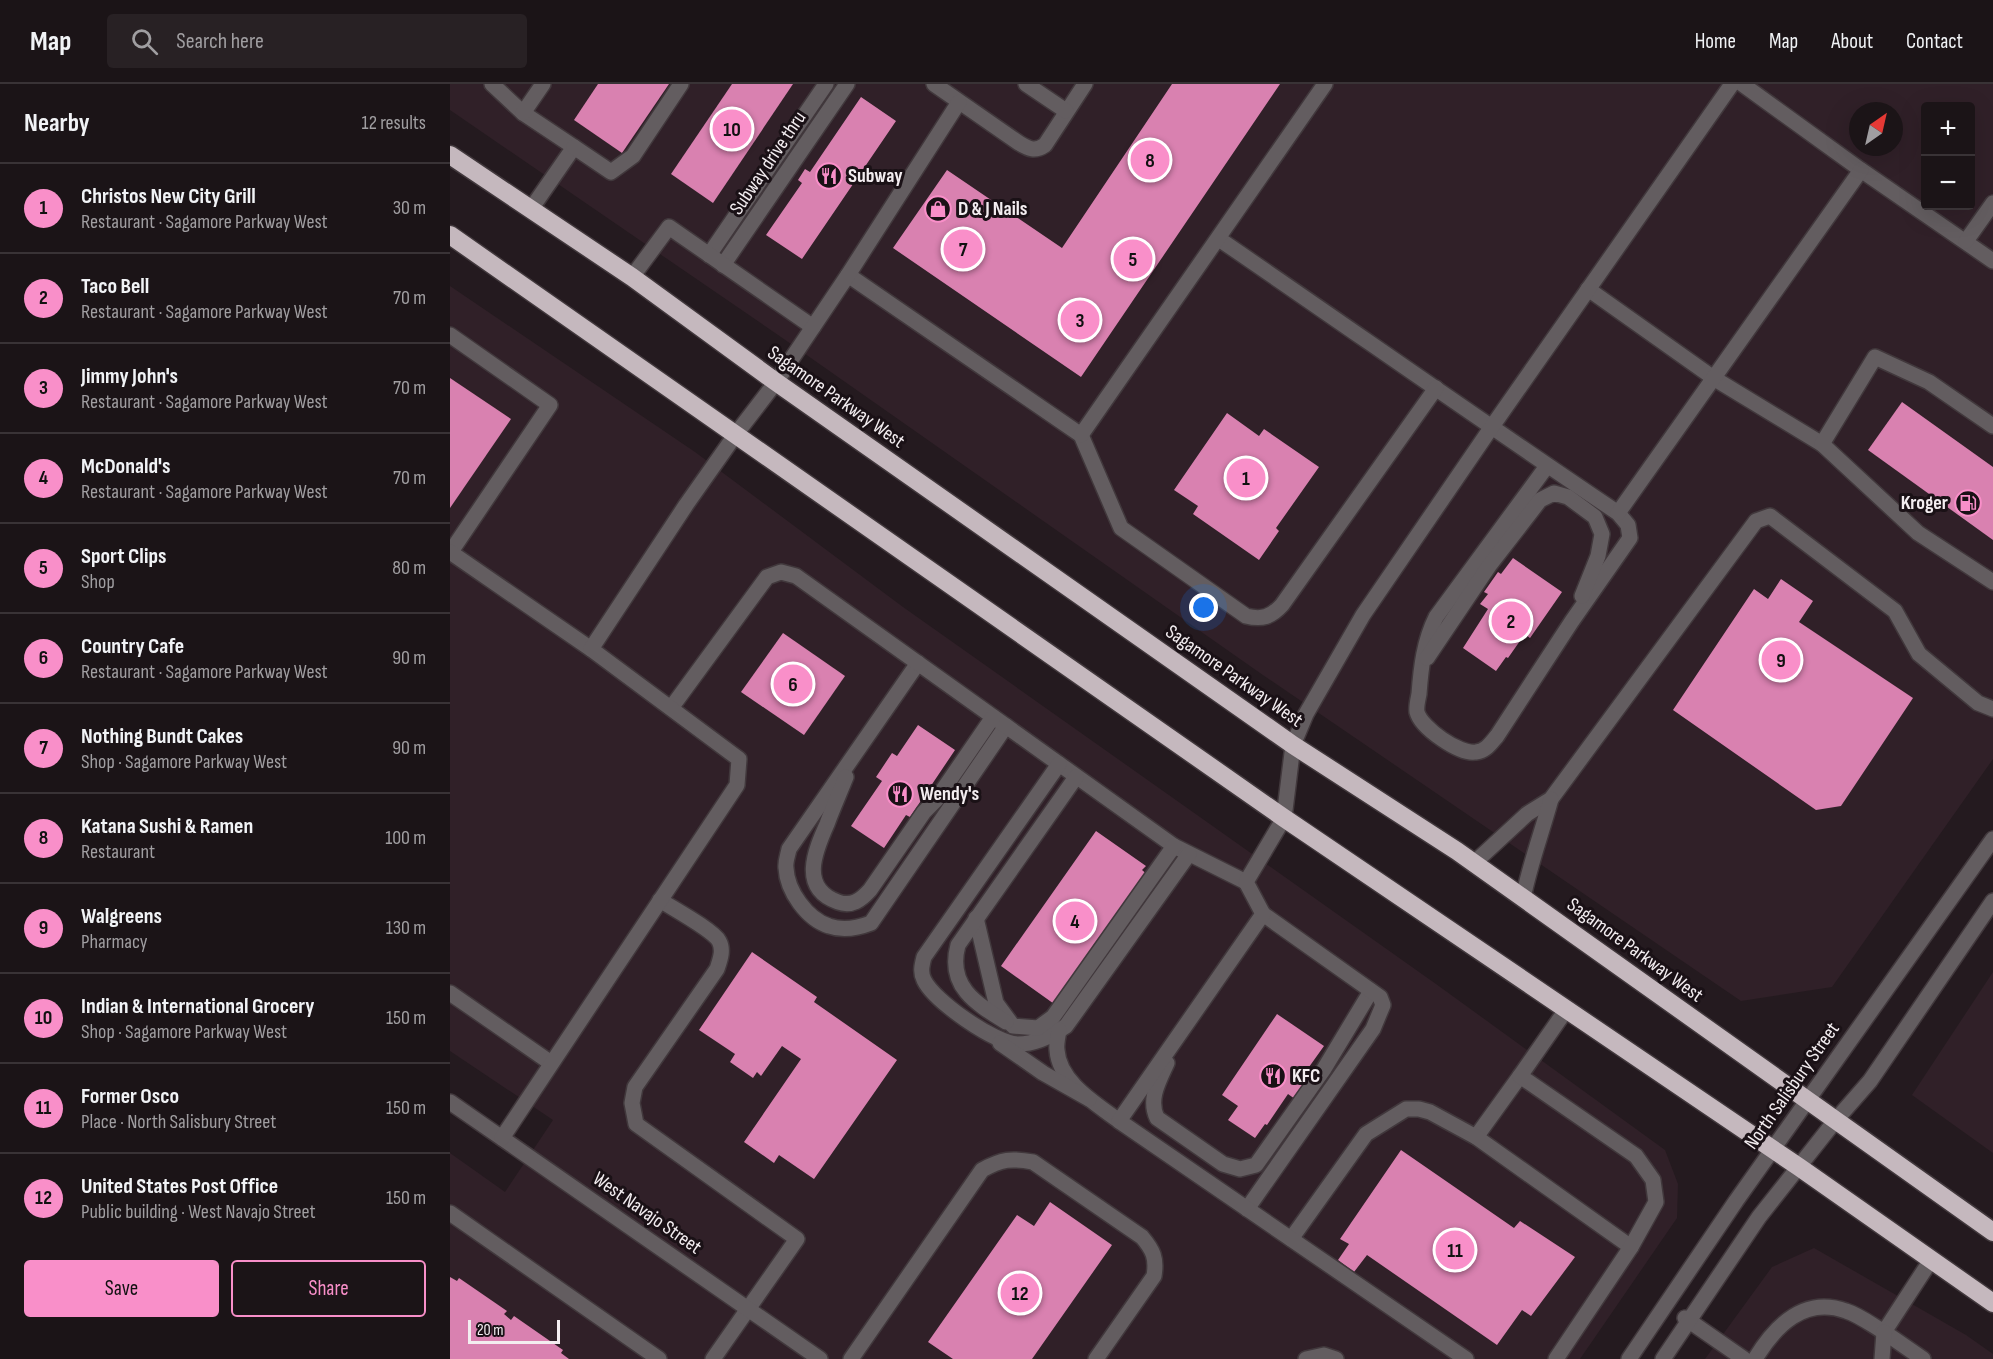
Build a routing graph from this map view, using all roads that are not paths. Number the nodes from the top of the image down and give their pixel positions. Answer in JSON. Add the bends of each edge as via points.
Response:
{"nodes":[{"id":1,"x":492,"y":84,"type":"edge"},
{"id":2,"x":543,"y":84,"type":"edge"},
{"id":3,"x":681,"y":84,"type":"edge"},
{"id":4,"x":826,"y":84,"type":"edge"},
{"id":5,"x":847,"y":84,"type":"edge"},
{"id":6,"x":934,"y":84,"type":"edge"},
{"id":7,"x":1026,"y":84,"type":"edge"},
{"id":8,"x":1085,"y":84,"type":"edge"},
{"id":9,"x":1325,"y":84,"type":"edge"},
{"id":10,"x":1732,"y":84,"type":"edge"},
{"id":11,"x":1742,"y":84,"type":"edge"},
{"id":12,"x":959,"y":102,"type":"junction"},
{"id":13,"x":1066,"y":111,"type":"junction"},
{"id":14,"x":523,"y":113,"type":"junction"},
{"id":15,"x":574,"y":147,"type":"junction"},
{"id":16,"x":450,"y":155,"type":"edge"},
{"id":17,"x":1861,"y":170,"type":"junction"},
{"id":18,"x":1993,"y":203,"type":"edge"},
{"id":19,"x":531,"y":209,"type":"junction"},
{"id":20,"x":450,"y":235,"type":"edge"},
{"id":21,"x":1219,"y":238,"type":"junction"},
{"id":22,"x":1966,"y":241,"type":"junction"},
{"id":23,"x":709,"y":255,"type":"junction"},
{"id":24,"x":1993,"y":261,"type":"edge"},
{"id":25,"x":723,"y":265,"type":"junction"},
{"id":26,"x":848,"y":275,"type":"junction"},
{"id":27,"x":632,"y":278,"type":"junction"},
{"id":28,"x":1588,"y":289,"type":"junction"},
{"id":29,"x":813,"y":327,"type":"junction"},
{"id":30,"x":450,"y":335,"type":"edge"},
{"id":31,"x":1715,"y":379,"type":"junction"},
{"id":32,"x":776,"y":382,"type":"junction"},
{"id":33,"x":1436,"y":388,"type":"junction"},
{"id":34,"x":1993,"y":426,"type":"edge"},
{"id":35,"x":1491,"y":428,"type":"junction"},
{"id":36,"x":736,"y":434,"type":"junction"},
{"id":37,"x":1081,"y":435,"type":"junction"},
{"id":38,"x":1822,"y":444,"type":"junction"},
{"id":39,"x":1547,"y":466,"type":"junction"},
{"id":40,"x":1618,"y":513,"type":"junction"},
{"id":41,"x":450,"y":553,"type":"edge"},
{"id":42,"x":1993,"y":582,"type":"edge"},
{"id":43,"x":1572,"y":621,"type":"junction"},
{"id":44,"x":591,"y":649,"type":"junction"},
{"id":45,"x":918,"y":663,"type":"junction"},
{"id":46,"x":1421,"y":668,"type":"junction"},
{"id":47,"x":671,"y":708,"type":"junction"},
{"id":48,"x":1993,"y":709,"type":"edge"},
{"id":49,"x":993,"y":717,"type":"junction"},
{"id":50,"x":1006,"y":726,"type":"junction"},
{"id":51,"x":1293,"y":745,"type":"junction"},
{"id":52,"x":858,"y":749,"type":"junction"},
{"id":53,"x":1059,"y":764,"type":"junction"},
{"id":54,"x":1076,"y":777,"type":"junction"},
{"id":55,"x":1551,"y":799,"type":"junction"},
{"id":56,"x":1284,"y":818,"type":"junction"},
{"id":57,"x":1993,"y":839,"type":"edge"},
{"id":58,"x":1174,"y":846,"type":"junction"},
{"id":59,"x":1189,"y":854,"type":"junction"},
{"id":60,"x":1474,"y":863,"type":"junction"},
{"id":61,"x":1246,"y":882,"type":"junction"},
{"id":62,"x":1523,"y":898,"type":"junction"},
{"id":63,"x":660,"y":900,"type":"junction"},
{"id":64,"x":1993,"y":901,"type":"edge"},
{"id":65,"x":1263,"y":914,"type":"junction"},
{"id":66,"x":1987,"y":917,"type":"edge"},
{"id":67,"x":976,"y":918,"type":"junction"},
{"id":68,"x":1371,"y":991,"type":"junction"},
{"id":69,"x":450,"y":993,"type":"edge"},
{"id":70,"x":1566,"y":1010,"type":"junction"},
{"id":71,"x":1013,"y":1026,"type":"junction"},
{"id":72,"x":1059,"y":1030,"type":"junction"},
{"id":73,"x":1182,"y":1030,"type":"junction"},
{"id":74,"x":985,"y":1034,"type":"junction"},
{"id":75,"x":551,"y":1063,"type":"junction"},
{"id":76,"x":1520,"y":1076,"type":"junction"},
{"id":77,"x":1089,"y":1099,"type":"junction"},
{"id":78,"x":1809,"y":1100,"type":"junction"},
{"id":79,"x":450,"y":1102,"type":"edge"},
{"id":80,"x":1119,"y":1121,"type":"junction"},
{"id":81,"x":1835,"y":1121,"type":"junction"},
{"id":82,"x":1476,"y":1137,"type":"junction"},
{"id":83,"x":502,"y":1138,"type":"junction"},
{"id":84,"x":1772,"y":1150,"type":"junction"},
{"id":85,"x":1799,"y":1167,"type":"junction"},
{"id":86,"x":1247,"y":1209,"type":"junction"},
{"id":87,"x":450,"y":1213,"type":"edge"},
{"id":88,"x":1993,"y":1232,"type":"edge"},
{"id":89,"x":1291,"y":1239,"type":"junction"},
{"id":90,"x":1632,"y":1247,"type":"junction"},
{"id":91,"x":1931,"y":1260,"type":"junction"},
{"id":92,"x":1993,"y":1303,"type":"edge"},
{"id":93,"x":749,"y":1309,"type":"junction"},
{"id":94,"x":1687,"y":1319,"type":"junction"},
{"id":95,"x":1884,"y":1332,"type":"junction"},
{"id":96,"x":659,"y":1359,"type":"edge"},
{"id":97,"x":714,"y":1359,"type":"edge"},
{"id":98,"x":820,"y":1359,"type":"edge"},
{"id":99,"x":851,"y":1359,"type":"edge"},
{"id":100,"x":1095,"y":1359,"type":"edge"},
{"id":101,"x":1306,"y":1359,"type":"edge"},
{"id":102,"x":1336,"y":1359,"type":"edge"},
{"id":103,"x":1466,"y":1359,"type":"edge"},
{"id":104,"x":1556,"y":1359,"type":"edge"},
{"id":105,"x":1629,"y":1359,"type":"edge"},
{"id":106,"x":1663,"y":1359,"type":"edge"},
{"id":107,"x":1744,"y":1359,"type":"edge"},
{"id":108,"x":1755,"y":1359,"type":"edge"},
{"id":109,"x":1882,"y":1359,"type":"edge"},
{"id":110,"x":1923,"y":1359,"type":"edge"}],
"edges":[{"from":1,"to":14,"type":"street"},
{"from":2,"to":14,"type":"street"},
{"from":3,"to":15,"type":"street","via":[[633,156],[610,172]]},
{"from":4,"to":23,"type":"street"},
{"from":5,"to":25,"type":"street","name":"Subway drive thru"},
{"from":6,"to":12,"type":"street"},
{"from":7,"to":13,"type":"street"},
{"from":8,"to":13,"type":"street"},
{"from":9,"to":21,"type":"street"},
{"from":10,"to":28,"type":"street"},
{"from":11,"to":17,"type":"street"},
{"from":12,"to":13,"type":"street","via":[[1029,150],[1045,145]]},
{"from":12,"to":26,"type":"street"},
{"from":14,"to":15,"type":"street"},
{"from":15,"to":19,"type":"street"},
{"from":16,"to":19,"type":"highway","name":"Sagamore Parkway West"},
{"from":17,"to":22,"type":"street"},
{"from":17,"to":31,"type":"street"},
{"from":18,"to":22,"type":"street"},
{"from":19,"to":27,"type":"highway","name":"Sagamore Parkway West"},
{"from":20,"to":36,"type":"highway"},
{"from":21,"to":33,"type":"street"},
{"from":21,"to":37,"type":"street"},
{"from":22,"to":24,"type":"street"},
{"from":23,"to":25,"type":"street"},
{"from":23,"to":27,"type":"street","via":[[669,228]]},
{"from":25,"to":29,"type":"street"},
{"from":26,"to":29,"type":"street"},
{"from":26,"to":37,"type":"street"},
{"from":27,"to":32,"type":"highway","name":"Sagamore Parkway West"},
{"from":28,"to":31,"type":"street"},
{"from":28,"to":35,"type":"street"},
{"from":29,"to":32,"type":"street"},
{"from":30,"to":41,"type":"street","via":[[550,405]]},
{"from":31,"to":38,"type":"street"},
{"from":31,"to":40,"type":"street"},
{"from":32,"to":36,"type":"street"},
{"from":32,"to":51,"type":"highway","name":"Sagamore Parkway West"},
{"from":33,"to":35,"type":"street"},
{"from":33,"to":37,"type":"street","via":[[1282,605],[1273,614],[1258,619],[1246,616],[1121,528]]},
{"from":34,"to":38,"type":"street","via":[[1929,382],[1875,357]]},
{"from":35,"to":39,"type":"street"},
{"from":35,"to":51,"type":"street","via":[[1363,615],[1306,714]]},
{"from":36,"to":44,"type":"street"},
{"from":36,"to":56,"type":"highway"},
{"from":38,"to":42,"type":"street","via":[[1918,533]]},
{"from":39,"to":40,"type":"street"},
{"from":39,"to":46,"type":"street","via":[[1436,617],[1428,633]]},
{"from":40,"to":43,"type":"street","via":[[1628,525],[1630,538]]},
{"from":41,"to":44,"type":"street"},
{"from":43,"to":46,"type":"street","via":[[1497,736],[1475,753],[1460,750],[1425,726],[1417,712]]},
{"from":43,"to":46,"type":"street","via":[[1598,556],[1602,534],[1595,517],[1568,496],[1554,493],[1540,500],[1489,566]]},
{"from":44,"to":47,"type":"street"},
{"from":45,"to":47,"type":"street","via":[[796,576],[781,572],[766,577]]},
{"from":45,"to":49,"type":"street"},
{"from":45,"to":52,"type":"street"},
{"from":47,"to":63,"type":"street","via":[[739,759],[737,785]]},
{"from":48,"to":55,"type":"street","via":[[1978,703],[1918,654],[1895,611],[1770,516],[1756,521]]},
{"from":49,"to":50,"type":"street"},
{"from":49,"to":52,"type":"street","via":[[870,890],[853,904],[831,899],[822,892],[816,883],[814,859]]},
{"from":50,"to":52,"type":"street","via":[[871,923],[843,928],[828,926],[814,917],[791,890],[786,867],[789,849]]},
{"from":50,"to":53,"type":"street"},
{"from":51,"to":56,"type":"street"},
{"from":51,"to":60,"type":"highway","name":"Sagamore Parkway West"},
{"from":53,"to":54,"type":"street"},
{"from":53,"to":74,"type":"street","via":[[924,957],[923,979],[933,993]]},
{"from":54,"to":58,"type":"street"},
{"from":54,"to":67,"type":"street"},
{"from":55,"to":60,"type":"street","via":[[1527,814]]},
{"from":55,"to":62,"type":"street"},
{"from":56,"to":61,"type":"street"},
{"from":56,"to":70,"type":"highway"},
{"from":57,"to":78,"type":"street","name":"North Salisbury Street"},
{"from":58,"to":59,"type":"street"},
{"from":58,"to":71,"type":"street","via":[[1053,1017],[1038,1028]]},
{"from":59,"to":61,"type":"street"},
{"from":59,"to":72,"type":"street","via":[[1066,1026]]},
{"from":60,"to":62,"type":"highway","name":"Sagamore Parkway West"},
{"from":61,"to":65,"type":"street"},
{"from":62,"to":78,"type":"highway","name":"Sagamore Parkway West"},
{"from":63,"to":75,"type":"street"},
{"from":63,"to":93,"type":"street","via":[[708,931],[719,941],[722,955],[717,969],[635,1087],[632,1103],[636,1124],[797,1239]]},
{"from":64,"to":66,"type":"street"},
{"from":65,"to":68,"type":"street"},
{"from":65,"to":73,"type":"street"},
{"from":66,"to":81,"type":"street","via":[[1870,1081]]},
{"from":67,"to":71,"type":"street","via":[[996,1003]]},
{"from":67,"to":71,"type":"street","via":[[958,945],[955,957],[959,983],[987,1011]]},
{"from":68,"to":73,"type":"street","via":[[1324,1069],[1256,1165],[1240,1169],[1223,1164],[1157,1118],[1152,1107]]},
{"from":68,"to":86,"type":"street","via":[[1383,1005],[1373,1029]]},
{"from":69,"to":75,"type":"street"},
{"from":70,"to":76,"type":"street"},
{"from":70,"to":84,"type":"highway"},
{"from":72,"to":74,"type":"street","via":[[1018,1044]]},
{"from":72,"to":77,"type":"street","via":[[1060,1063]]},
{"from":73,"to":80,"type":"street"},
{"from":74,"to":77,"type":"street"},
{"from":75,"to":83,"type":"street"},
{"from":76,"to":82,"type":"street"},
{"from":76,"to":90,"type":"street","via":[[1636,1156],[1653,1180],[1656,1202]]},
{"from":77,"to":80,"type":"street"},
{"from":78,"to":81,"type":"highway","name":"Sagamore Parkway West"},
{"from":78,"to":84,"type":"street","name":"North Salisbury Street"},
{"from":79,"to":83,"type":"street","name":"West Navajo Street"},
{"from":80,"to":86,"type":"street"},
{"from":81,"to":85,"type":"street"},
{"from":81,"to":88,"type":"highway","name":"Sagamore Parkway West"},
{"from":82,"to":89,"type":"street","via":[[1430,1112],[1406,1110],[1366,1134]]},
{"from":82,"to":90,"type":"street"},
{"from":83,"to":93,"type":"street","name":"West Navajo Street"},
{"from":84,"to":85,"type":"highway"},
{"from":84,"to":105,"type":"street","name":"North Salisbury Street"},
{"from":85,"to":91,"type":"highway"},
{"from":85,"to":94,"type":"street"},
{"from":86,"to":89,"type":"street"},
{"from":87,"to":96,"type":"street"},
{"from":89,"to":103,"type":"street"},
{"from":90,"to":104,"type":"street"},
{"from":91,"to":92,"type":"highway"},
{"from":91,"to":95,"type":"street"},
{"from":93,"to":97,"type":"street"},
{"from":93,"to":98,"type":"street","name":"West Navajo Street"},
{"from":94,"to":106,"type":"street"},
{"from":94,"to":107,"type":"street"},
{"from":95,"to":108,"type":"street","via":[[1847,1311],[1816,1306],[1782,1324]]},
{"from":95,"to":109,"type":"street"},
{"from":95,"to":110,"type":"street"},
{"from":99,"to":100,"type":"street","via":[[982,1170],[998,1161],[1015,1159],[1034,1162],[1142,1237],[1153,1250],[1157,1263],[1154,1276]]},
{"from":101,"to":102,"type":"street","via":[[1324,1355]]}]}
